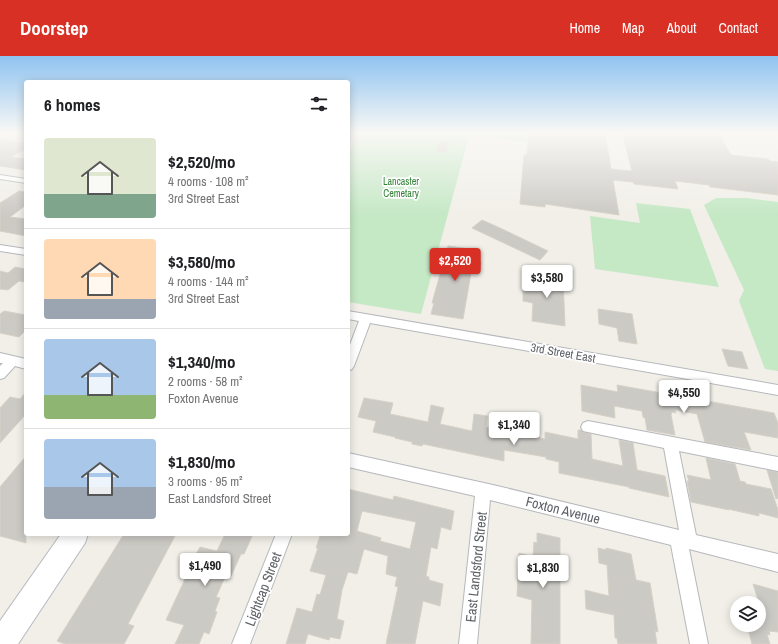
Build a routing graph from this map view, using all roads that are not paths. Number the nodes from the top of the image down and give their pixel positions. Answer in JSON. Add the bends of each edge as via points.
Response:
{"nodes":[{"id":1,"x":0,"y":177,"type":"edge"},
{"id":2,"x":24,"y":181,"type":"edge"},
{"id":3,"x":0,"y":248,"type":"edge"},
{"id":4,"x":24,"y":252,"type":"edge"},
{"id":5,"x":350,"y":314,"type":"edge"},
{"id":6,"x":366,"y":318,"type":"junction"},
{"id":7,"x":0,"y":358,"type":"edge"},
{"id":8,"x":13,"y":361,"type":"junction"},
{"id":9,"x":350,"y":361,"type":"edge"},
{"id":10,"x":24,"y":364,"type":"edge"},
{"id":11,"x":0,"y":374,"type":"edge"},
{"id":12,"x":778,"y":390,"type":"edge"},
{"id":13,"x":588,"y":427,"type":"dead end"},
{"id":14,"x":670,"y":443,"type":"junction"},
{"id":15,"x":350,"y":460,"type":"edge"},
{"id":16,"x":778,"y":464,"type":"edge"},
{"id":17,"x":483,"y":491,"type":"junction"},
{"id":18,"x":75,"y":536,"type":"edge"},
{"id":19,"x":283,"y":536,"type":"edge"},
{"id":20,"x":684,"y":540,"type":"junction"},
{"id":21,"x":778,"y":563,"type":"edge"},
{"id":22,"x":1,"y":644,"type":"edge"},
{"id":23,"x":242,"y":644,"type":"edge"},
{"id":24,"x":468,"y":644,"type":"edge"},
{"id":25,"x":699,"y":644,"type":"edge"}],
"edges":[{"from":1,"to":2,"type":"street"},
{"from":3,"to":4,"type":"street"},
{"from":5,"to":6,"type":"street","name":"3rd Street East"},
{"from":6,"to":9,"type":"street"},
{"from":6,"to":12,"type":"street","name":"3rd Street East"},
{"from":7,"to":8,"type":"street"},
{"from":8,"to":10,"type":"street"},
{"from":8,"to":11,"type":"street"},
{"from":13,"to":14,"type":"street"},
{"from":14,"to":16,"type":"street"},
{"from":14,"to":20,"type":"street"},
{"from":15,"to":17,"type":"street","name":"Foxton Avenue"},
{"from":17,"to":20,"type":"street","name":"Foxton Avenue"},
{"from":17,"to":24,"type":"street","name":"East Landsford Street"},
{"from":18,"to":22,"type":"main road"},
{"from":19,"to":23,"type":"street","name":"Lightcap Street"},
{"from":20,"to":21,"type":"street","name":"Foxton Avenue"},
{"from":20,"to":25,"type":"street"}]}
